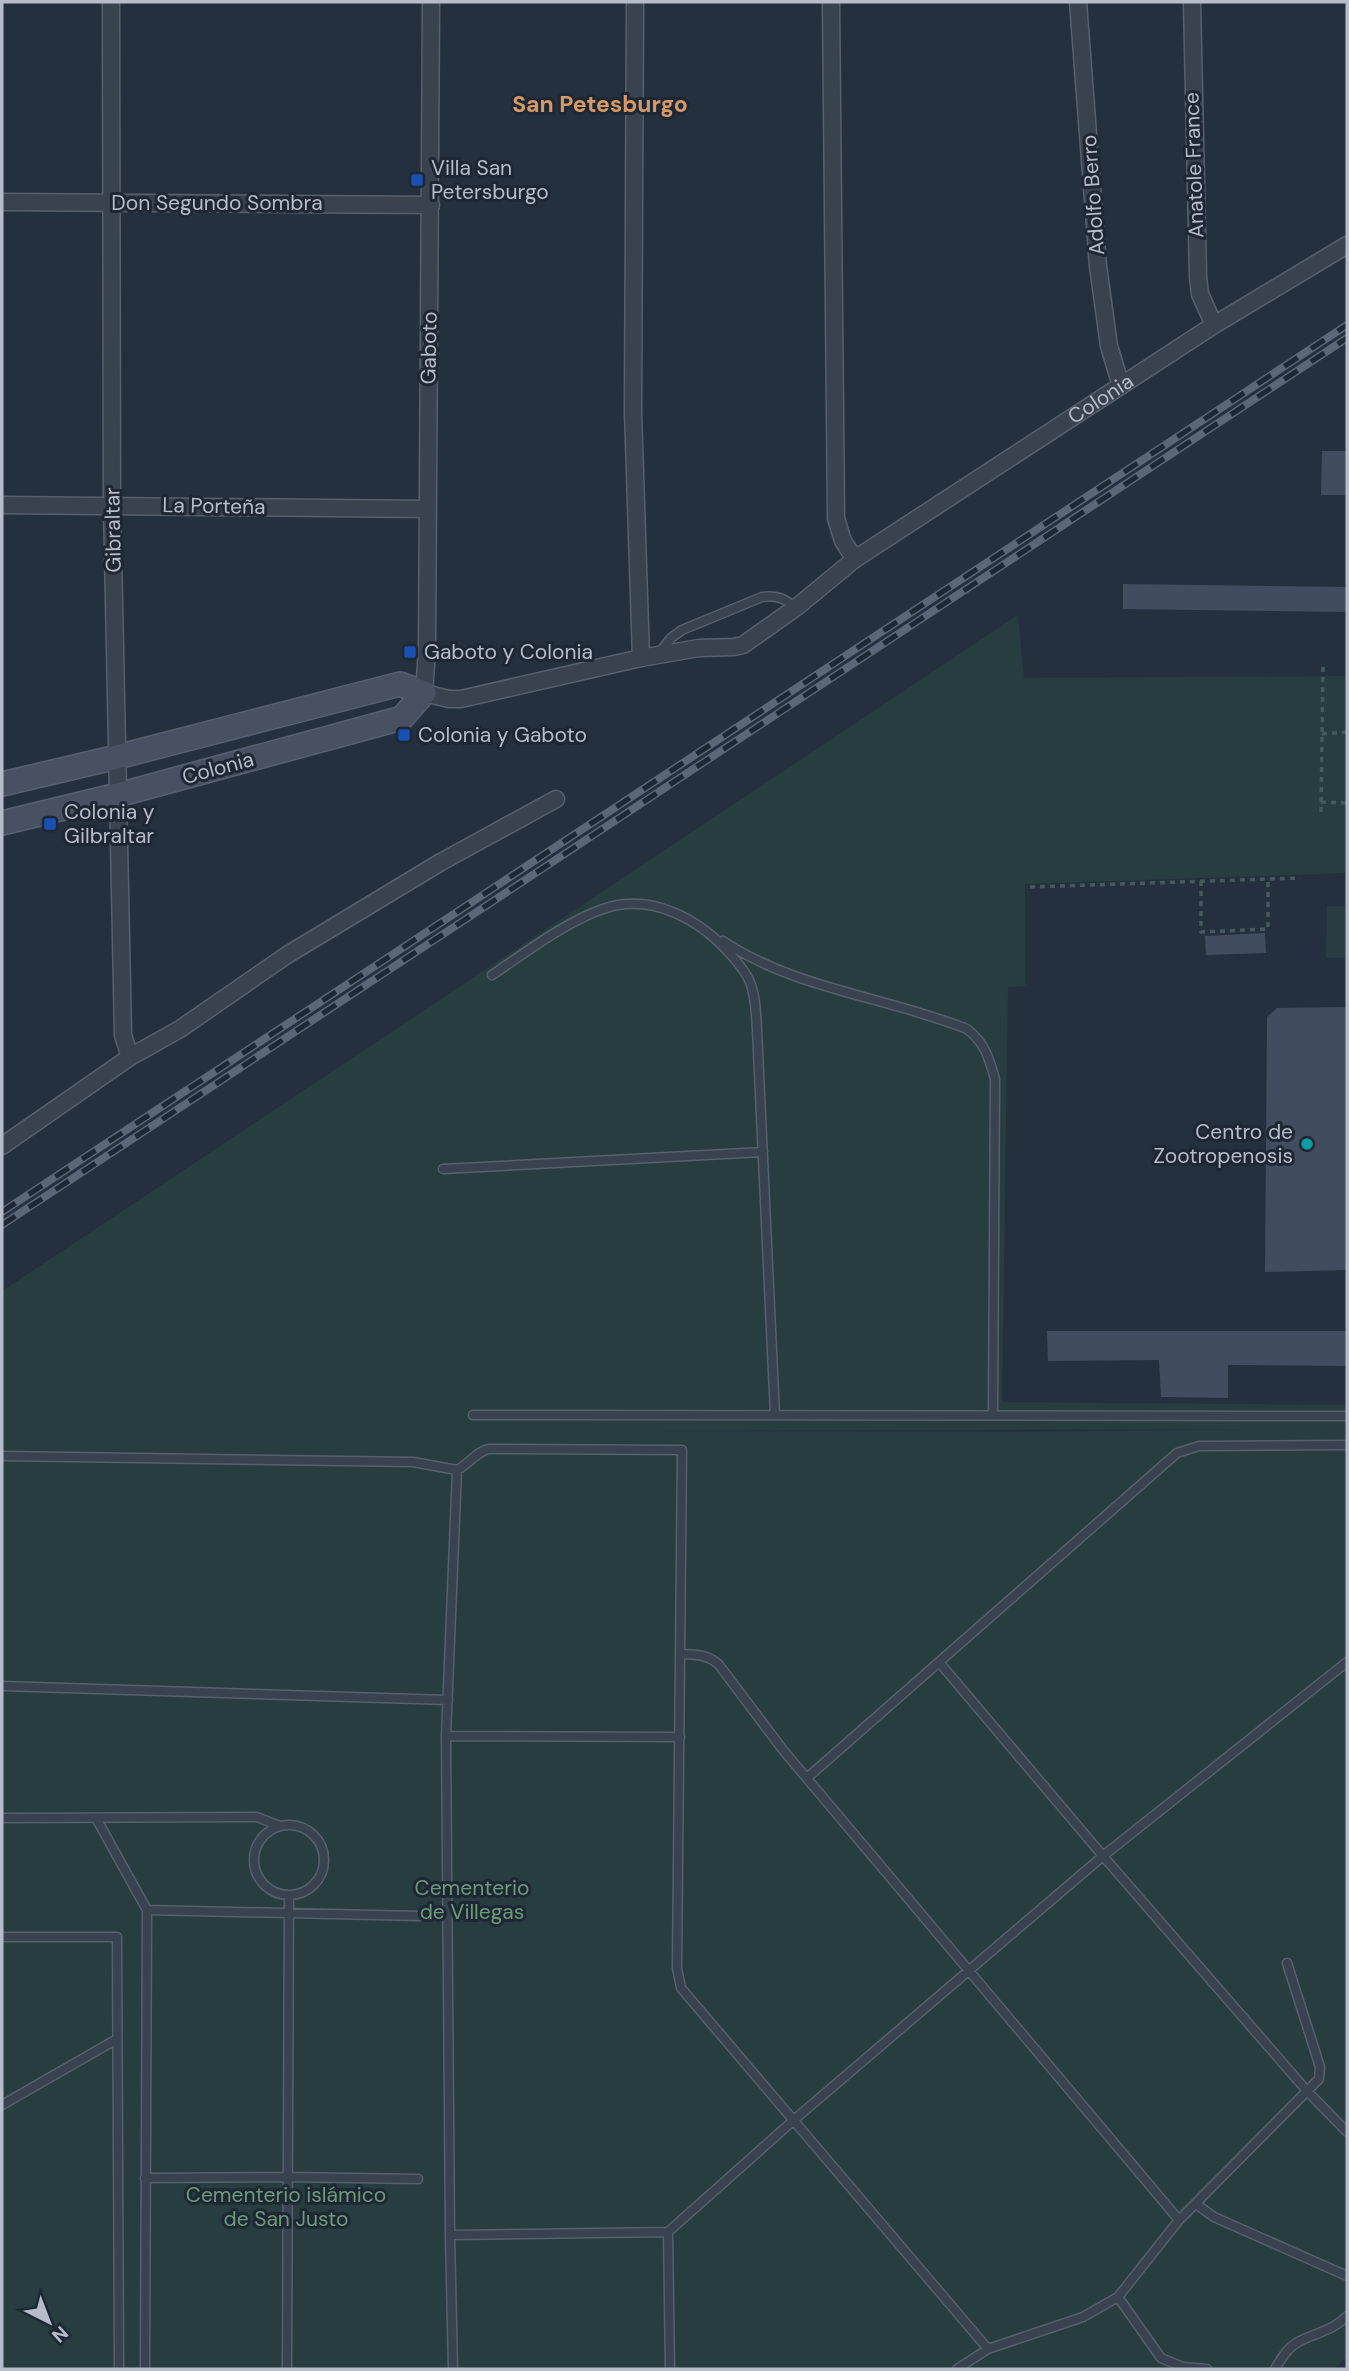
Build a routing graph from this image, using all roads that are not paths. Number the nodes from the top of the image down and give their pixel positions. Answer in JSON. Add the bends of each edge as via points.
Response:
{"nodes":[{"id":1,"x":111,"y":2,"type":"edge"},
{"id":2,"x":431,"y":2,"type":"edge"},
{"id":3,"x":635,"y":2,"type":"edge"},
{"id":4,"x":831,"y":2,"type":"edge"},
{"id":5,"x":1077,"y":2,"type":"edge"},
{"id":6,"x":1192,"y":2,"type":"edge"},
{"id":7,"x":2,"y":202,"type":"edge"},
{"id":8,"x":111,"y":202,"type":"junction"},
{"id":9,"x":431,"y":205,"type":"junction"},
{"id":10,"x":1347,"y":244,"type":"edge"},
{"id":11,"x":1214,"y":326,"type":"junction"},
{"id":12,"x":1121,"y":386,"type":"junction"},
{"id":13,"x":2,"y":505,"type":"edge"},
{"id":14,"x":112,"y":505,"type":"junction"},
{"id":15,"x":427,"y":509,"type":"junction"},
{"id":16,"x":855,"y":559,"type":"junction"},
{"id":17,"x":795,"y":608,"type":"junction"},
{"id":18,"x":658,"y":655,"type":"junction"},
{"id":19,"x":641,"y":658,"type":"junction"},
{"id":20,"x":424,"y":693,"type":"junction"},
{"id":21,"x":117,"y":757,"type":"junction"},
{"id":22,"x":2,"y":784,"type":"edge"},
{"id":23,"x":118,"y":795,"type":"junction"},
{"id":24,"x":556,"y":799,"type":"dead end"},
{"id":25,"x":2,"y":823,"type":"edge"},
{"id":26,"x":712,"y":934,"type":"junction"},
{"id":27,"x":492,"y":975,"type":"dead end"},
{"id":28,"x":130,"y":1057,"type":"junction"},
{"id":29,"x":2,"y":1146,"type":"edge"},
{"id":30,"x":763,"y":1152,"type":"junction"},
{"id":31,"x":443,"y":1169,"type":"dead end"},
{"id":32,"x":473,"y":1415,"type":"dead end"},
{"id":33,"x":775,"y":1415,"type":"junction"},
{"id":34,"x":993,"y":1415,"type":"junction"},
{"id":35,"x":1347,"y":1416,"type":"edge"},
{"id":36,"x":1347,"y":1445,"type":"edge"},
{"id":37,"x":2,"y":1456,"type":"edge"},
{"id":38,"x":457,"y":1470,"type":"junction"},
{"id":39,"x":681,"y":1654,"type":"junction"},
{"id":40,"x":939,"y":1662,"type":"junction"},
{"id":41,"x":1347,"y":1662,"type":"edge"},
{"id":42,"x":2,"y":1686,"type":"edge"},
{"id":43,"x":448,"y":1700,"type":"junction"},
{"id":44,"x":446,"y":1736,"type":"junction"},
{"id":45,"x":680,"y":1738,"type":"junction"},
{"id":46,"x":807,"y":1778,"type":"junction"},
{"id":47,"x":2,"y":1818,"type":"edge"},
{"id":48,"x":96,"y":1818,"type":"junction"},
{"id":49,"x":280,"y":1826,"type":"junction"},
{"id":50,"x":1103,"y":1856,"type":"junction"},
{"id":51,"x":289,"y":1895,"type":"junction"},
{"id":52,"x":146,"y":1910,"type":"junction"},
{"id":53,"x":290,"y":1913,"type":"junction"},
{"id":54,"x":419,"y":1916,"type":"dead end"},
{"id":55,"x":2,"y":1937,"type":"edge"},
{"id":56,"x":1287,"y":1963,"type":"dead end"},
{"id":57,"x":967,"y":1971,"type":"junction"},
{"id":58,"x":117,"y":2039,"type":"junction"},
{"id":59,"x":1307,"y":2091,"type":"junction"},
{"id":60,"x":2,"y":2105,"type":"edge"},
{"id":61,"x":795,"y":2119,"type":"junction"},
{"id":62,"x":1347,"y":2132,"type":"edge"},
{"id":63,"x":288,"y":2177,"type":"junction"},
{"id":64,"x":145,"y":2178,"type":"junction"},
{"id":65,"x":418,"y":2179,"type":"dead end"},
{"id":66,"x":1196,"y":2204,"type":"junction"},
{"id":67,"x":1179,"y":2220,"type":"junction"},
{"id":68,"x":668,"y":2232,"type":"junction"},
{"id":69,"x":450,"y":2235,"type":"junction"},
{"id":70,"x":1347,"y":2276,"type":"edge"},
{"id":71,"x":1118,"y":2297,"type":"junction"},
{"id":72,"x":1347,"y":2316,"type":"edge"},
{"id":73,"x":988,"y":2349,"type":"junction"},
{"id":74,"x":1161,"y":2358,"type":"junction"},
{"id":75,"x":119,"y":2369,"type":"edge"},
{"id":76,"x":145,"y":2369,"type":"edge"},
{"id":77,"x":287,"y":2369,"type":"edge"},
{"id":78,"x":453,"y":2369,"type":"edge"},
{"id":79,"x":670,"y":2369,"type":"edge"},
{"id":80,"x":957,"y":2369,"type":"edge"},
{"id":81,"x":1161,"y":2369,"type":"edge"},
{"id":82,"x":1207,"y":2369,"type":"edge"},
{"id":83,"x":1275,"y":2369,"type":"edge"}],
"edges":[{"from":1,"to":8,"type":"street","name":"Gibraltar"},
{"from":2,"to":9,"type":"street","name":"Gaboto"},
{"from":3,"to":19,"type":"street","via":[[633,412]]},
{"from":4,"to":16,"type":"street","via":[[836,518]]},
{"from":5,"to":12,"type":"street","name":"Adolfo Berro","via":[[1098,266],[1109,346]]},
{"from":6,"to":11,"type":"street","name":"Anatole France","via":[[1198,277]]},
{"from":7,"to":8,"type":"street","name":"Don Segundo Sombra"},
{"from":8,"to":9,"type":"street","name":"Don Segundo Sombra"},
{"from":8,"to":14,"type":"street","name":"Gibraltar"},
{"from":9,"to":15,"type":"street","name":"Gaboto"},
{"from":10,"to":11,"type":"street","name":"Colonia"},
{"from":11,"to":12,"type":"street","name":"Colonia"},
{"from":12,"to":16,"type":"street","name":"Colonia"},
{"from":13,"to":14,"type":"street","name":"La Porteña"},
{"from":14,"to":15,"type":"street","name":"La Porteña"},
{"from":14,"to":21,"type":"street","name":"Gibraltar"},
{"from":15,"to":20,"type":"street","name":"Gaboto"},
{"from":16,"to":17,"type":"street","name":"Colonia"},
{"from":17,"to":18,"type":"street","name":"Colonia","via":[[734,647]]},
{"from":17,"to":18,"type":"lane","via":[[779,597],[762,597],[682,630]]},
{"from":18,"to":19,"type":"street","name":"Colonia"},
{"from":19,"to":20,"type":"street","name":"Colonia","via":[[461,699]]},
{"from":20,"to":21,"type":"street","name":"Colonia","via":[[400,684]]},
{"from":20,"to":23,"type":"street","name":"Colonia","via":[[402,718]]},
{"from":21,"to":22,"type":"street","name":"Colonia"},
{"from":21,"to":23,"type":"street","name":"Gibraltar"},
{"from":23,"to":25,"type":"street","name":"Colonia"},
{"from":23,"to":28,"type":"street","name":"Gibraltar","via":[[123,1035]]},
{"from":24,"to":28,"type":"street","via":[[371,904]]},
{"from":26,"to":27,"type":"lane","via":[[674,911],[620,905],[553,934]]},
{"from":26,"to":30,"type":"lane","via":[[744,971],[754,994]]},
{"from":26,"to":34,"type":"lane","via":[[778,969],[967,1029],[986,1050],[995,1079]]},
{"from":28,"to":29,"type":"street"},
{"from":30,"to":31,"type":"lane"},
{"from":30,"to":33,"type":"lane"},
{"from":32,"to":33,"type":"lane"},
{"from":33,"to":34,"type":"lane"},
{"from":34,"to":35,"type":"lane"},
{"from":36,"to":40,"type":"lane","via":[[1199,1446],[1177,1453]]},
{"from":37,"to":38,"type":"lane","via":[[413,1462]]},
{"from":38,"to":39,"type":"lane","via":[[489,1449],[682,1450]]},
{"from":38,"to":43,"type":"lane"},
{"from":39,"to":45,"type":"lane"},
{"from":39,"to":46,"type":"lane","via":[[713,1660]]},
{"from":40,"to":46,"type":"lane"},
{"from":40,"to":50,"type":"lane"},
{"from":41,"to":50,"type":"lane"},
{"from":42,"to":43,"type":"lane"},
{"from":43,"to":44,"type":"lane"},
{"from":44,"to":45,"type":"lane"},
{"from":44,"to":69,"type":"lane"},
{"from":45,"to":61,"type":"lane","via":[[677,1968],[681,1989]]},
{"from":46,"to":57,"type":"lane"},
{"from":47,"to":48,"type":"lane"},
{"from":48,"to":49,"type":"lane","via":[[257,1817]]},
{"from":48,"to":52,"type":"lane"},
{"from":49,"to":51,"type":"lane","via":[[261,1838],[253,1859],[260,1881],[278,1894]]},
{"from":49,"to":51,"type":"lane","via":[[301,1827],[311,1833],[324,1861],[317,1881],[300,1894]]},
{"from":50,"to":57,"type":"lane"},
{"from":50,"to":59,"type":"lane"},
{"from":51,"to":53,"type":"lane"},
{"from":52,"to":53,"type":"lane"},
{"from":52,"to":64,"type":"lane"},
{"from":53,"to":54,"type":"lane"},
{"from":53,"to":63,"type":"lane"},
{"from":55,"to":58,"type":"lane","via":[[117,1937]]},
{"from":56,"to":59,"type":"lane","via":[[1321,2073]]},
{"from":57,"to":61,"type":"lane"},
{"from":57,"to":67,"type":"lane"},
{"from":58,"to":60,"type":"lane"},
{"from":58,"to":75,"type":"lane"},
{"from":59,"to":62,"type":"lane"},
{"from":59,"to":66,"type":"lane"},
{"from":61,"to":68,"type":"lane"},
{"from":61,"to":73,"type":"lane"},
{"from":63,"to":64,"type":"lane"},
{"from":63,"to":65,"type":"lane"},
{"from":63,"to":77,"type":"lane"},
{"from":64,"to":76,"type":"lane"},
{"from":66,"to":67,"type":"lane"},
{"from":66,"to":70,"type":"lane","via":[[1214,2217]]},
{"from":67,"to":71,"type":"lane"},
{"from":68,"to":69,"type":"lane"},
{"from":68,"to":79,"type":"lane"},
{"from":69,"to":78,"type":"lane"},
{"from":71,"to":73,"type":"lane","via":[[1083,2317]]},
{"from":71,"to":74,"type":"lane"},
{"from":72,"to":83,"type":"lane","via":[[1330,2330],[1287,2350]]},
{"from":73,"to":80,"type":"lane"},
{"from":74,"to":81,"type":"lane"},
{"from":74,"to":82,"type":"lane","via":[[1183,2367]]}]}
